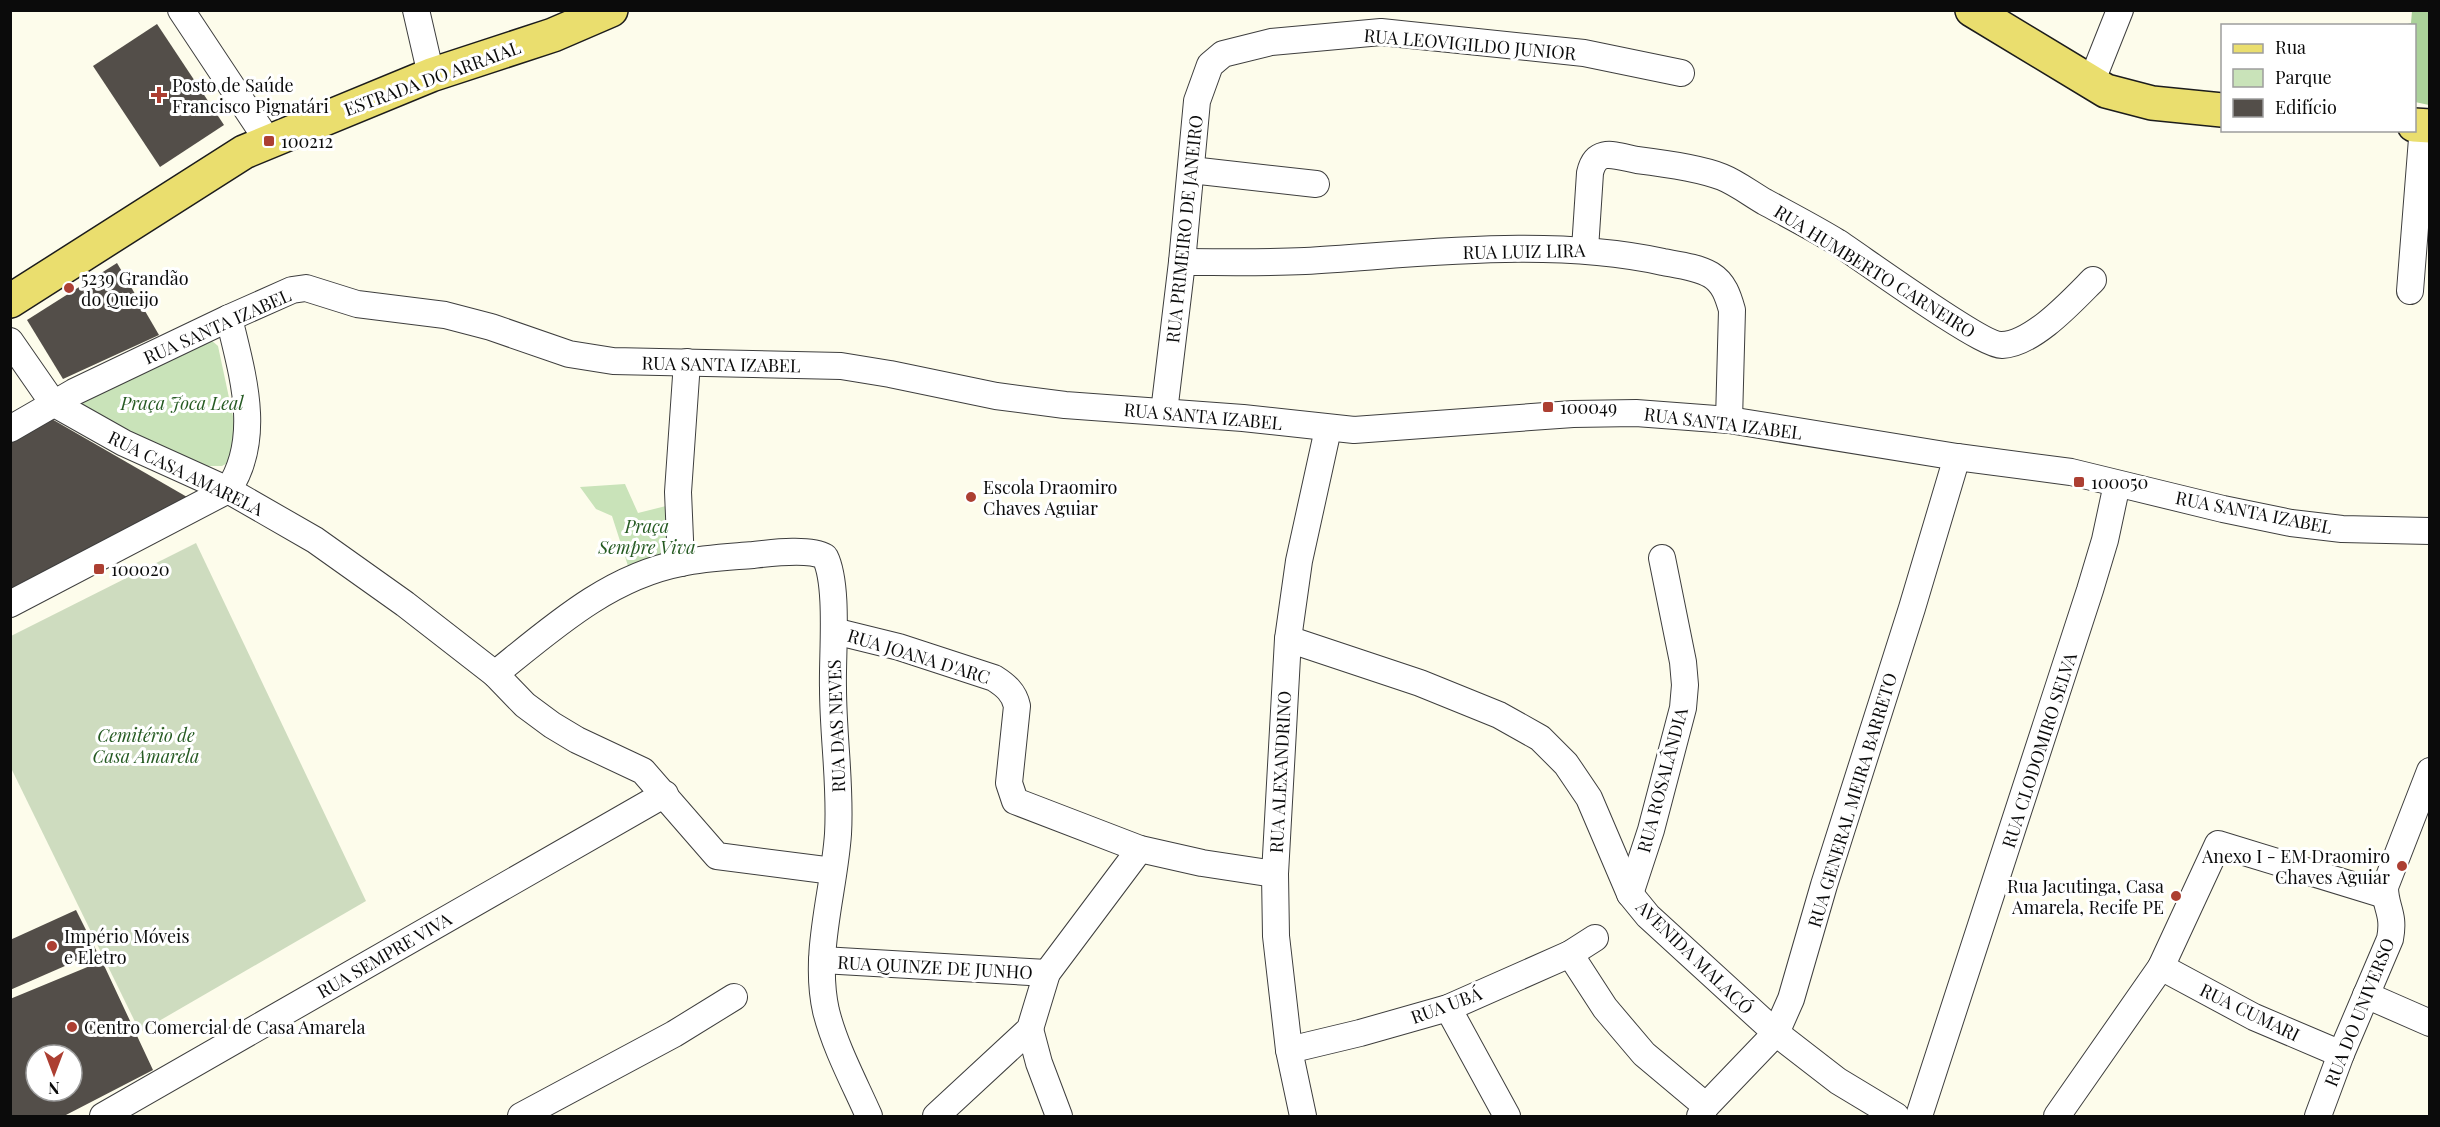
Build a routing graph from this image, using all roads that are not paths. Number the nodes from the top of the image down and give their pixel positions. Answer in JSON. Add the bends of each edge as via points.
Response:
{"nodes":[{"id":1,"x":181,"y":10,"type":"edge"},
{"id":2,"x":416,"y":10,"type":"edge"},
{"id":3,"x":611,"y":10,"type":"edge"},
{"id":4,"x":1972,"y":10,"type":"edge"},
{"id":5,"x":2120,"y":10,"type":"edge"},
{"id":6,"x":1224,"y":54,"type":"joint"},
{"id":7,"x":1681,"y":73,"type":"dead end"},
{"id":8,"x":431,"y":75,"type":"junction"},
{"id":9,"x":2091,"y":83,"type":"junction"},
{"id":10,"x":2221,"y":110,"type":"edge"},
{"id":11,"x":2422,"y":126,"type":"edge"},
{"id":12,"x":268,"y":141,"type":"junction"},
{"id":13,"x":1191,"y":170,"type":"junction"},
{"id":14,"x":1316,"y":184,"type":"dead end"},
{"id":15,"x":1585,"y":249,"type":"junction"},
{"id":16,"x":1182,"y":262,"type":"junction"},
{"id":17,"x":2093,"y":280,"type":"dead end"},
{"id":18,"x":2410,"y":291,"type":"dead end"},
{"id":19,"x":10,"y":301,"type":"edge"},
{"id":20,"x":229,"y":318,"type":"junction"},
{"id":21,"x":10,"y":341,"type":"edge"},
{"id":22,"x":687,"y":362,"type":"junction"},
{"id":23,"x":53,"y":403,"type":"junction"},
{"id":24,"x":1164,"y":412,"type":"junction"},
{"id":25,"x":1729,"y":420,"type":"junction"},
{"id":26,"x":10,"y":429,"type":"edge"},
{"id":27,"x":1328,"y":429,"type":"junction"},
{"id":28,"x":1958,"y":457,"type":"junction"},
{"id":29,"x":2117,"y":484,"type":"junction"},
{"id":30,"x":228,"y":490,"type":"junction"},
{"id":31,"x":2430,"y":531,"type":"edge"},
{"id":32,"x":1662,"y":558,"type":"dead end"},
{"id":33,"x":681,"y":562,"type":"junction"},
{"id":34,"x":10,"y":604,"type":"edge"},
{"id":35,"x":834,"y":631,"type":"junction"},
{"id":36,"x":1288,"y":639,"type":"junction"},
{"id":37,"x":495,"y":675,"type":"junction"},
{"id":38,"x":2430,"y":771,"type":"edge"},
{"id":39,"x":665,"y":794,"type":"junction"},
{"id":40,"x":1140,"y":849,"type":"junction"},
{"id":41,"x":833,"y":872,"type":"junction"},
{"id":42,"x":1275,"y":873,"type":"junction"},
{"id":43,"x":1630,"y":894,"type":"junction"},
{"id":44,"x":2385,"y":895,"type":"junction"},
{"id":45,"x":1595,"y":938,"type":"dead end"},
{"id":46,"x":1570,"y":954,"type":"junction"},
{"id":47,"x":822,"y":960,"type":"junction"},
{"id":48,"x":2161,"y":967,"type":"junction"},
{"id":49,"x":1047,"y":973,"type":"junction"},
{"id":50,"x":2366,"y":995,"type":"junction"},
{"id":51,"x":734,"y":997,"type":"dead end"},
{"id":52,"x":1448,"y":1008,"type":"junction"},
{"id":53,"x":2430,"y":1023,"type":"edge"},
{"id":54,"x":1030,"y":1029,"type":"junction"},
{"id":55,"x":1776,"y":1033,"type":"junction"},
{"id":56,"x":1289,"y":1050,"type":"junction"},
{"id":57,"x":2341,"y":1054,"type":"junction"},
{"id":58,"x":1703,"y":1111,"type":"edge"},
{"id":59,"x":102,"y":1116,"type":"edge"},
{"id":60,"x":521,"y":1116,"type":"edge"},
{"id":61,"x":869,"y":1116,"type":"edge"},
{"id":62,"x":936,"y":1116,"type":"edge"},
{"id":63,"x":1059,"y":1116,"type":"edge"},
{"id":64,"x":1303,"y":1116,"type":"edge"},
{"id":65,"x":1507,"y":1116,"type":"edge"},
{"id":66,"x":1896,"y":1116,"type":"edge"},
{"id":67,"x":1919,"y":1116,"type":"edge"},
{"id":68,"x":2057,"y":1116,"type":"edge"},
{"id":69,"x":2318,"y":1116,"type":"edge"}],
"edges":[{"from":1,"to":12,"type":"street"},
{"from":2,"to":8,"type":"street"},
{"from":3,"to":8,"type":"main road","name":"ESTRADA DO ARRAIAL","via":[[553,35]]},
{"from":4,"to":9,"type":"main road"},
{"from":5,"to":9,"type":"street"},
{"from":6,"to":7,"type":"street","name":"RUA LEOVIGILDO JUNIOR","via":[[1270,42],[1380,32],[1584,53]]},
{"from":6,"to":13,"type":"street","name":"RUA PRIMEIRO DE JANEIRO","via":[[1210,65],[1202,81]]},
{"from":8,"to":12,"type":"main road","name":"ESTRADA DO ARRAIAL"},
{"from":9,"to":10,"type":"main road","via":[[2151,103]]},
{"from":11,"to":18,"type":"street"},
{"from":12,"to":19,"type":"main road","name":"ESTRADA DO ARRAIAL","via":[[244,152]]},
{"from":13,"to":14,"type":"street"},
{"from":13,"to":16,"type":"street","name":"RUA PRIMEIRO DE JANEIRO"},
{"from":15,"to":16,"type":"street","name":"RUA LUIZ LIRA"},
{"from":15,"to":17,"type":"street","name":"RUA HUMBERTO CARNEIRO","via":[[1590,173],[1596,158],[1606,155],[1721,177],[1836,242],[1996,345],[2026,338]]},
{"from":15,"to":25,"type":"street","name":"RUA LUIZ LIRA","via":[[1693,268],[1712,276],[1722,286],[1732,309]]},
{"from":16,"to":24,"type":"street","name":"RUA PRIMEIRO DE JANEIRO"},
{"from":20,"to":22,"type":"street","name":"RUA SANTA IZABEL","via":[[292,290],[306,288],[357,304],[464,320],[569,354],[613,361]]},
{"from":20,"to":23,"type":"street","name":"RUA SANTA IZABEL"},
{"from":20,"to":30,"type":"street","via":[[245,383],[248,416],[241,464]]},
{"from":21,"to":23,"type":"street","name":"RUA CASA AMARELA"},
{"from":22,"to":24,"type":"street","name":"RUA SANTA IZABEL","via":[[841,366],[996,396]]},
{"from":22,"to":33,"type":"street","via":[[678,492]]},
{"from":23,"to":26,"type":"street","name":"RUA SANTA IZABEL"},
{"from":23,"to":30,"type":"street","name":"RUA CASA AMARELA","via":[[124,443]]},
{"from":24,"to":27,"type":"street","name":"RUA SANTA IZABEL"},
{"from":25,"to":27,"type":"street","name":"RUA SANTA IZABEL","via":[[1626,413],[1573,414]]},
{"from":25,"to":28,"type":"street","name":"RUA SANTA IZABEL"},
{"from":27,"to":36,"type":"street","name":"RUA ALEXANDRINO","via":[[1299,561]]},
{"from":28,"to":29,"type":"street","name":"RUA SANTA IZABEL","via":[[2071,472]]},
{"from":28,"to":55,"type":"street","name":"RUA GENERAL MEIRA BARRETO","via":[[1791,999]]},
{"from":29,"to":31,"type":"street","name":"RUA SANTA IZABEL","via":[[2291,523],[2342,529]]},
{"from":29,"to":67,"type":"street","name":"RUA CLODOMIRO SELVA","via":[[2090,590]]},
{"from":30,"to":34,"type":"street"},
{"from":30,"to":37,"type":"street","name":"RUA CASA AMARELA","via":[[315,540]]},
{"from":32,"to":43,"type":"street","name":"RUA ROSALÂNDIA","via":[[1683,662],[1683,708]]},
{"from":33,"to":35,"type":"street","name":"RUA DAS NEVES","via":[[814,552],[825,557],[829,567]]},
{"from":33,"to":37,"type":"street","via":[[631,578],[606,591],[561,621]]},
{"from":35,"to":40,"type":"street","name":"RUA JOANA D'ARC","via":[[899,647],[1004,684],[1013,693],[1017,706],[1009,783],[1015,801]]},
{"from":35,"to":41,"type":"street","name":"RUA DAS NEVES","via":[[832,690],[838,781]]},
{"from":36,"to":42,"type":"street","name":"RUA ALEXANDRINO"},
{"from":36,"to":43,"type":"street","name":"AVENIDA MALACÓ","via":[[1420,683],[1499,715],[1540,738],[1566,764],[1589,798]]},
{"from":37,"to":39,"type":"street","name":"RUA CASA AMARELA","via":[[552,725],[643,771]]},
{"from":38,"to":44,"type":"street","name":"RUA DO UNIVERSO"},
{"from":39,"to":41,"type":"street","via":[[717,856]]},
{"from":39,"to":59,"type":"street","name":"RUA SEMPRE VIVA"},
{"from":40,"to":42,"type":"street","name":"RUA JOANA D'ARC"},
{"from":40,"to":49,"type":"street"},
{"from":41,"to":47,"type":"street","name":"RUA DAS NEVES"},
{"from":42,"to":56,"type":"street","name":"RUA ALEXANDRINO","via":[[1276,936]]},
{"from":43,"to":55,"type":"street","name":"AVENIDA MALACÓ","via":[[1648,916]]},
{"from":44,"to":48,"type":"street","via":[[2218,844]]},
{"from":44,"to":50,"type":"street","name":"RUA DO UNIVERSO","via":[[2392,927]]},
{"from":45,"to":46,"type":"street","name":"RUA UBÁ"},
{"from":46,"to":52,"type":"street","name":"RUA UBÁ"},
{"from":46,"to":58,"type":"street","via":[[1605,1008],[1644,1054]]},
{"from":47,"to":49,"type":"street","name":"RUA QUINZE DE JUNHO"},
{"from":47,"to":61,"type":"street","name":"RUA DAS NEVES","via":[[826,1010],[841,1055]]},
{"from":48,"to":57,"type":"street","name":"RUA CUMARI","via":[[2254,1017]]},
{"from":48,"to":68,"type":"street"},
{"from":49,"to":54,"type":"street"},
{"from":50,"to":53,"type":"street"},
{"from":50,"to":57,"type":"street","name":"RUA DO UNIVERSO"},
{"from":51,"to":60,"type":"street","via":[[674,1034]]},
{"from":52,"to":56,"type":"street","name":"RUA UBÁ"},
{"from":52,"to":65,"type":"street"},
{"from":54,"to":62,"type":"street"},
{"from":54,"to":63,"type":"street"},
{"from":55,"to":58,"type":"street","name":"RUA GENERAL MEIRA BARRETO"},
{"from":55,"to":66,"type":"street","name":"AVENIDA MALACÓ","via":[[1838,1081]]},
{"from":56,"to":64,"type":"street","name":"RUA ALEXANDRINO"},
{"from":57,"to":69,"type":"street","name":"RUA DO UNIVERSO"}]}
